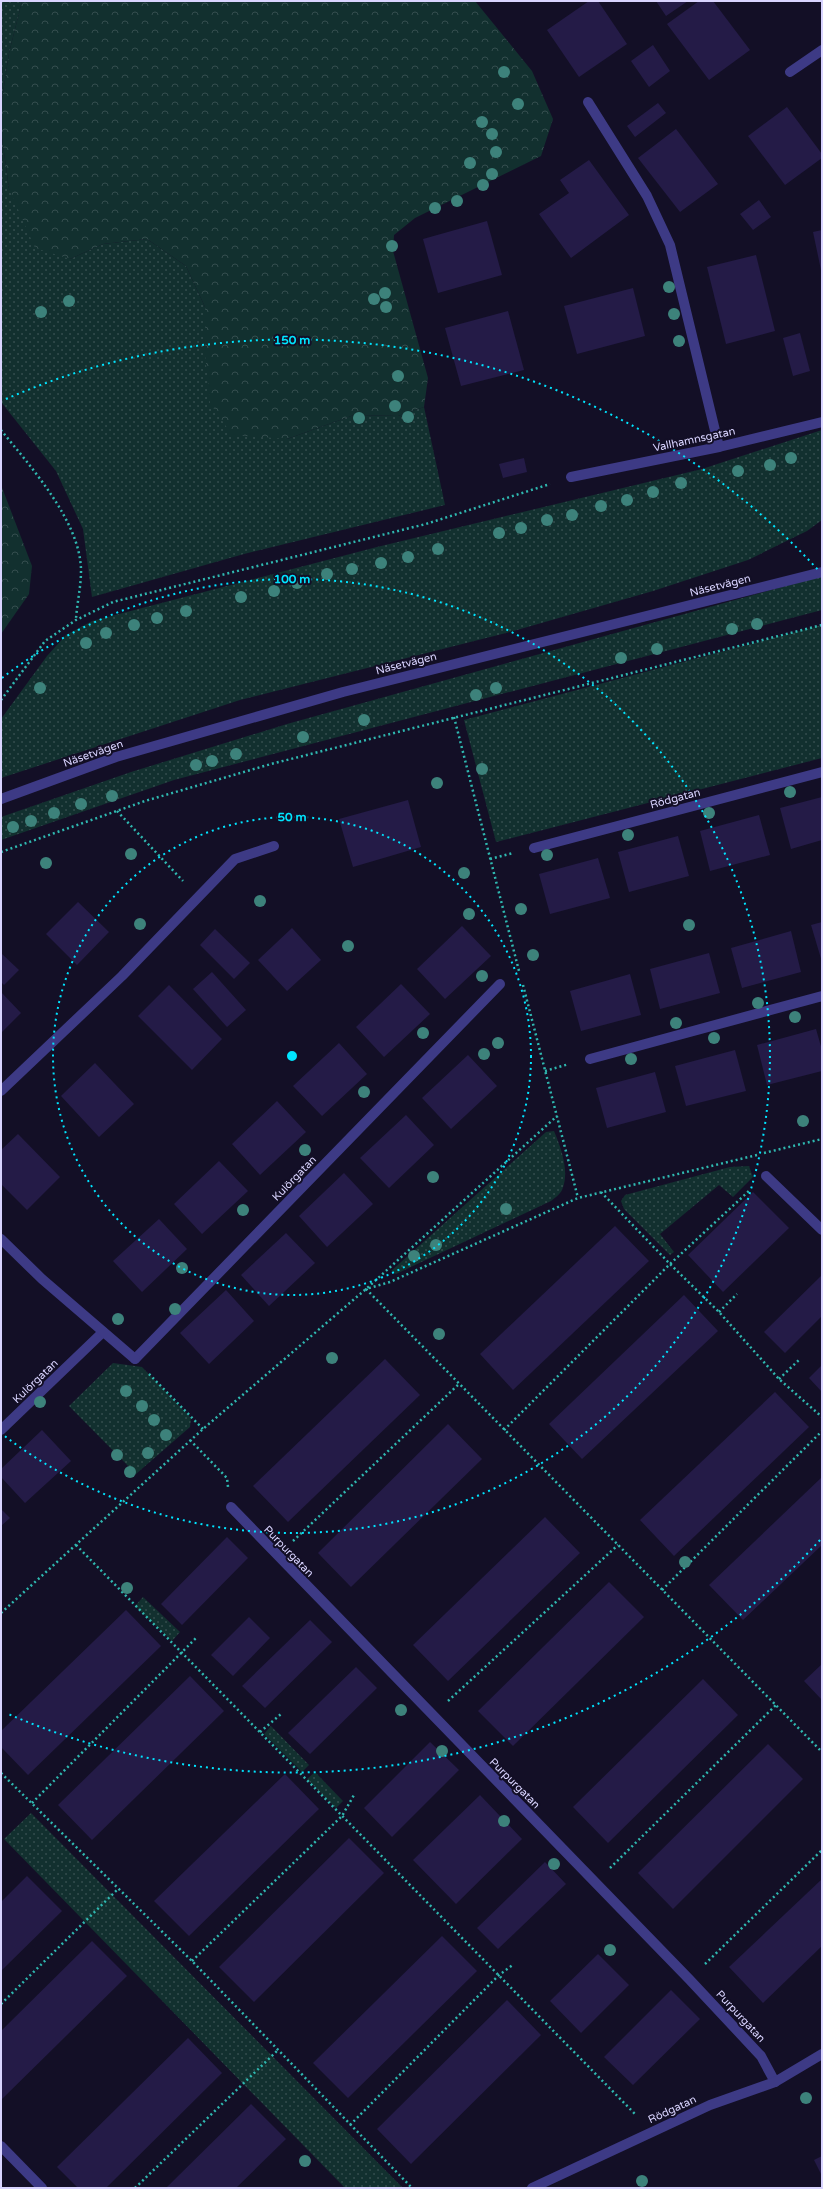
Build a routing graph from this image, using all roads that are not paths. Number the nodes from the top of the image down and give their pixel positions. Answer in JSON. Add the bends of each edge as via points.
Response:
{"nodes":[{"id":1,"x":822,"y":50,"type":"edge"},
{"id":2,"x":790,"y":72,"type":"dead end"},
{"id":3,"x":588,"y":102,"type":"dead end"},
{"id":4,"x":822,"y":422,"type":"edge"},
{"id":5,"x":719,"y":447,"type":"junction"},
{"id":6,"x":571,"y":477,"type":"road end"},
{"id":7,"x":822,"y":572,"type":"edge"},
{"id":8,"x":822,"y":772,"type":"edge"},
{"id":9,"x":1,"y":799,"type":"edge"},
{"id":10,"x":274,"y":846,"type":"dead end"},
{"id":11,"x":534,"y":848,"type":"dead end"},
{"id":12,"x":500,"y":984,"type":"dead end"},
{"id":13,"x":822,"y":996,"type":"edge"},
{"id":14,"x":590,"y":1059,"type":"dead end"},
{"id":15,"x":1,"y":1091,"type":"edge"},
{"id":16,"x":766,"y":1176,"type":"road end"},
{"id":17,"x":822,"y":1230,"type":"edge"},
{"id":18,"x":1,"y":1239,"type":"edge"},
{"id":19,"x":103,"y":1332,"type":"junction"},
{"id":20,"x":1,"y":1430,"type":"edge"},
{"id":21,"x":231,"y":1507,"type":"road end"},
{"id":22,"x":822,"y":2054,"type":"edge"},
{"id":23,"x":775,"y":2082,"type":"junction"},
{"id":24,"x":1,"y":2146,"type":"edge"},
{"id":25,"x":42,"y":2188,"type":"edge"},
{"id":26,"x":532,"y":2188,"type":"edge"}],
"edges":[{"from":1,"to":2,"type":"street"},
{"from":3,"to":5,"type":"street","via":[[647,196],[670,245]]},
{"from":4,"to":5,"type":"street","name":"Vallhamnsgatan"},
{"from":5,"to":6,"type":"street","name":"Vallhamnsgatan"},
{"from":7,"to":9,"type":"street","name":"Näsetvägen","via":[[343,692],[116,757]]},
{"from":8,"to":11,"type":"street","name":"Rödgatan"},
{"from":10,"to":15,"type":"street","via":[[235,859],[122,976]]},
{"from":12,"to":19,"type":"street","name":"Kulörgatan","via":[[135,1359]]},
{"from":13,"to":14,"type":"street"},
{"from":16,"to":17,"type":"street"},
{"from":18,"to":19,"type":"street"},
{"from":19,"to":20,"type":"street","name":"Kulörgatan"},
{"from":21,"to":23,"type":"street","name":"Purpurgatan","via":[[690,1979],[761,2056]]},
{"from":22,"to":23,"type":"street","name":"Rödgatan"},
{"from":23,"to":26,"type":"street","name":"Rödgatan","via":[[710,2105]]},
{"from":24,"to":25,"type":"street"}]}
